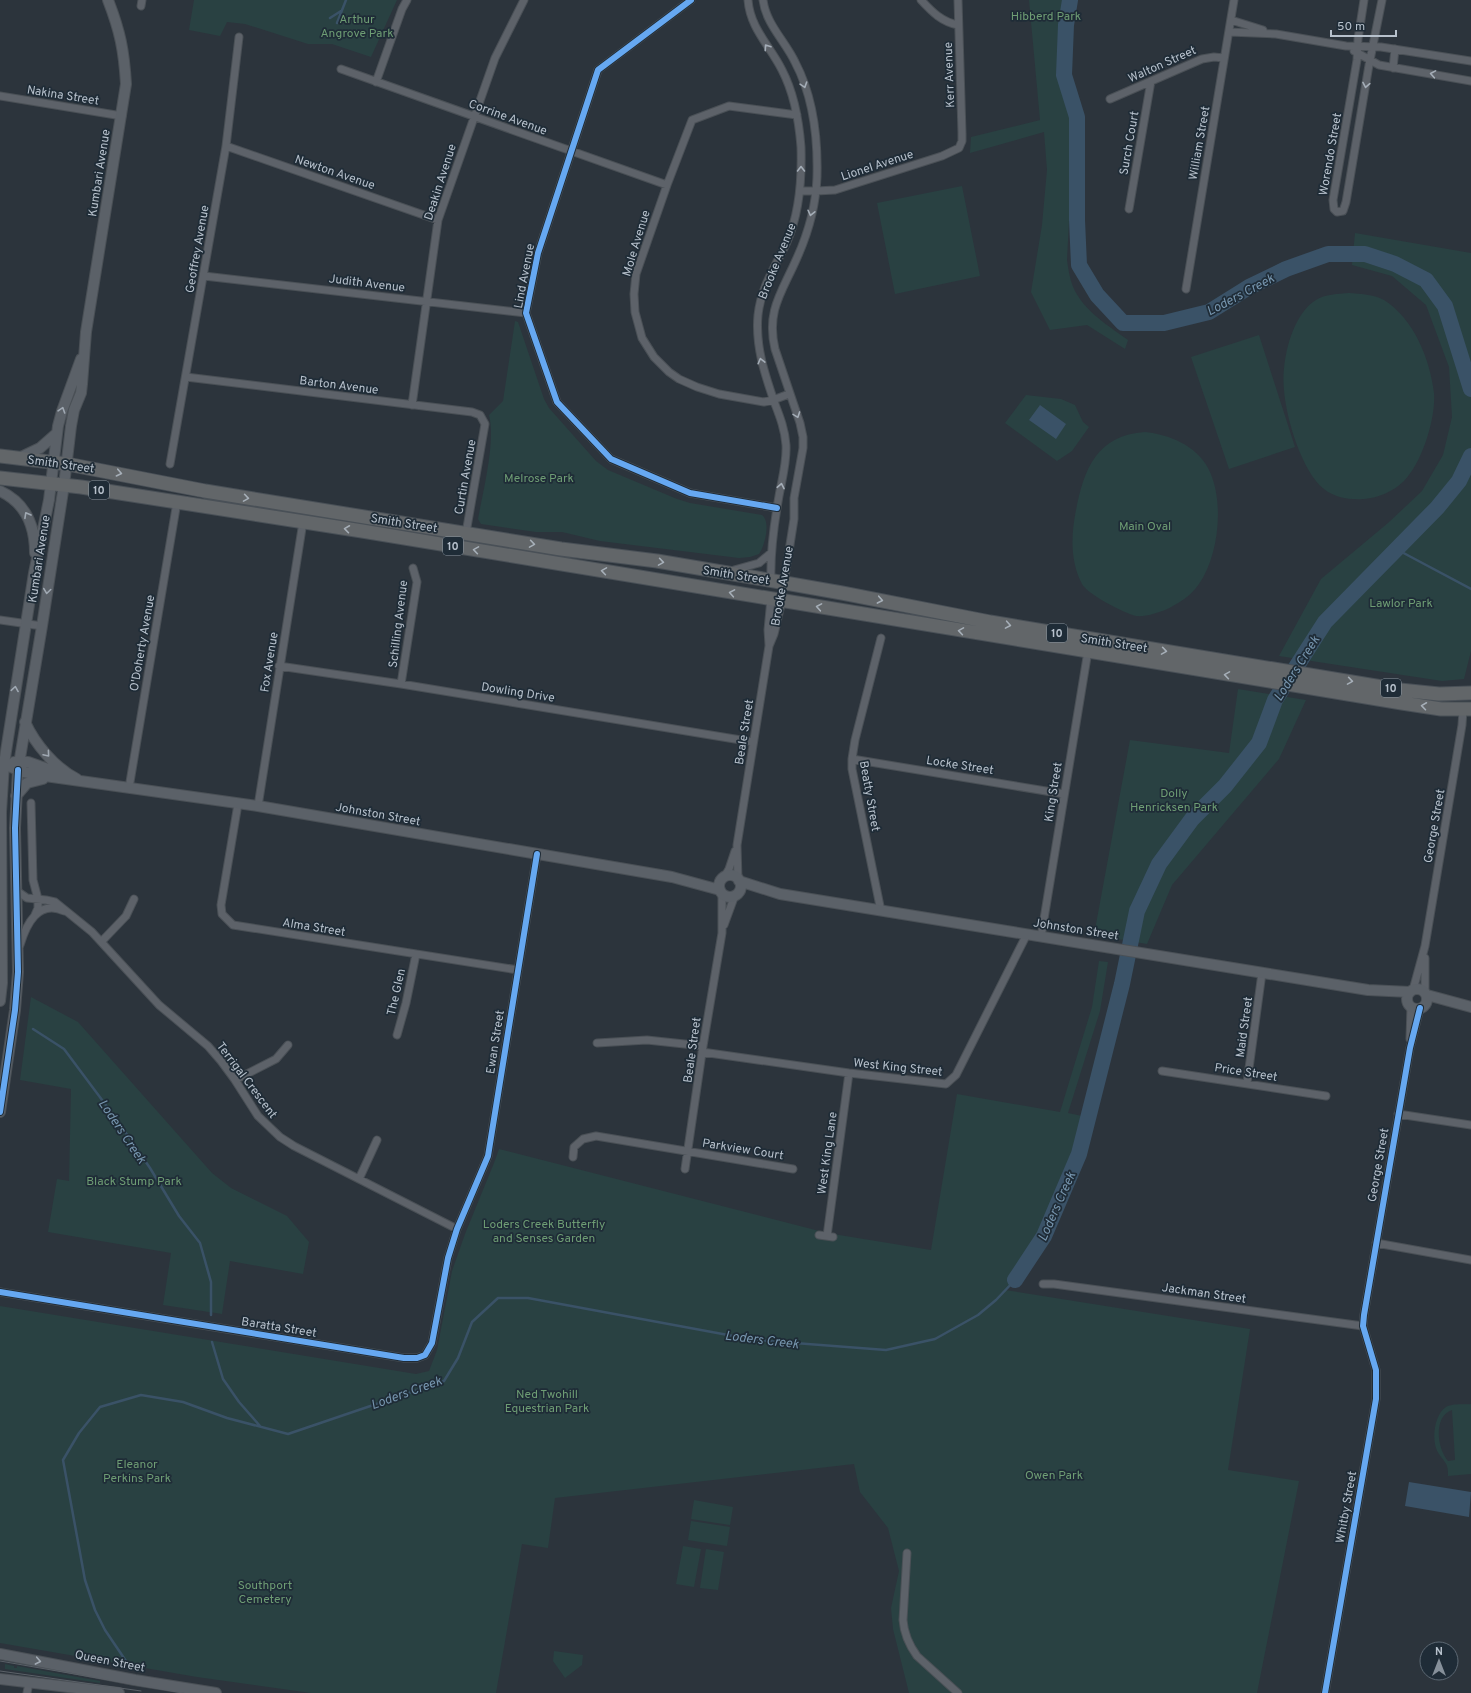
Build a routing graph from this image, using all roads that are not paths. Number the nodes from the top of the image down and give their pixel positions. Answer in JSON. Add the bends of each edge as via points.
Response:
{"nodes":[{"id":1,"x":108,"y":0,"type":"edge"},
{"id":2,"x":407,"y":0,"type":"edge"},
{"id":3,"x":524,"y":0,"type":"edge"},
{"id":4,"x":692,"y":0,"type":"edge"},
{"id":5,"x":748,"y":0,"type":"edge"},
{"id":6,"x":763,"y":0,"type":"edge"},
{"id":7,"x":921,"y":0,"type":"edge"},
{"id":8,"x":958,"y":0,"type":"edge"},
{"id":9,"x":1234,"y":0,"type":"edge"},
{"id":10,"x":1364,"y":0,"type":"edge"},
{"id":11,"x":1382,"y":0,"type":"edge"},
{"id":12,"x":1231,"y":20,"type":"junction"},
{"id":13,"x":958,"y":25,"type":"junction"},
{"id":14,"x":1229,"y":32,"type":"junction"},
{"id":15,"x":1276,"y":34,"type":"junction"},
{"id":16,"x":239,"y":37,"type":"dead end"},
{"id":17,"x":1373,"y":46,"type":"junction"},
{"id":18,"x":1357,"y":49,"type":"junction"},
{"id":19,"x":1395,"y":49,"type":"junction"},
{"id":20,"x":1224,"y":58,"type":"junction"},
{"id":21,"x":1370,"y":60,"type":"junction"},
{"id":22,"x":1471,"y":61,"type":"edge"},
{"id":23,"x":1393,"y":68,"type":"junction"},
{"id":24,"x":341,"y":69,"type":"dead end"},
{"id":25,"x":1151,"y":81,"type":"junction"},
{"id":26,"x":1471,"y":81,"type":"edge"},
{"id":27,"x":376,"y":82,"type":"junction"},
{"id":28,"x":0,"y":96,"type":"edge"},
{"id":29,"x":1110,"y":99,"type":"dead end"},
{"id":30,"x":474,"y":115,"type":"junction"},
{"id":31,"x":797,"y":115,"type":"junction"},
{"id":32,"x":122,"y":116,"type":"junction"},
{"id":33,"x":226,"y":146,"type":"junction"},
{"id":34,"x":959,"y":148,"type":"joint"},
{"id":35,"x":571,"y":152,"type":"junction"},
{"id":36,"x":667,"y":185,"type":"junction"},
{"id":37,"x":800,"y":191,"type":"junction"},
{"id":38,"x":816,"y":192,"type":"junction"},
{"id":39,"x":1129,"y":208,"type":"dead end"},
{"id":40,"x":438,"y":220,"type":"junction"},
{"id":41,"x":204,"y":276,"type":"junction"},
{"id":42,"x":1186,"y":289,"type":"dead end"},
{"id":43,"x":426,"y":302,"type":"junction"},
{"id":44,"x":526,"y":313,"type":"junction"},
{"id":45,"x":84,"y":352,"type":"junction"},
{"id":46,"x":186,"y":377,"type":"junction"},
{"id":47,"x":789,"y":394,"type":"junction"},
{"id":48,"x":773,"y":400,"type":"junction"},
{"id":49,"x":412,"y":405,"type":"junction"},
{"id":50,"x":485,"y":424,"type":"joint"},
{"id":51,"x":57,"y":433,"type":"junction"},
{"id":52,"x":0,"y":456,"type":"edge"},
{"id":53,"x":19,"y":458,"type":"junction"},
{"id":54,"x":53,"y":462,"type":"junction"},
{"id":55,"x":67,"y":464,"type":"junction"},
{"id":56,"x":170,"y":464,"type":"dead end"},
{"id":57,"x":0,"y":478,"type":"edge"},
{"id":58,"x":57,"y":485,"type":"junction"},
{"id":59,"x":0,"y":491,"type":"edge"},
{"id":60,"x":177,"y":502,"type":"junction"},
{"id":61,"x":777,"y":508,"type":"junction"},
{"id":62,"x":304,"y":522,"type":"junction"},
{"id":63,"x":466,"y":533,"type":"junction"},
{"id":64,"x":771,"y":553,"type":"junction"},
{"id":65,"x":35,"y":567,"type":"junction"},
{"id":66,"x":413,"y":568,"type":"dead end"},
{"id":67,"x":724,"y":573,"type":"junction"},
{"id":68,"x":777,"y":582,"type":"junction"},
{"id":69,"x":776,"y":600,"type":"junction"},
{"id":70,"x":0,"y":620,"type":"edge"},
{"id":71,"x":26,"y":624,"type":"junction"},
{"id":72,"x":42,"y":626,"type":"junction"},
{"id":73,"x":881,"y":638,"type":"dead end"},
{"id":74,"x":769,"y":646,"type":"junction"},
{"id":75,"x":1088,"y":651,"type":"junction"},
{"id":76,"x":279,"y":666,"type":"junction"},
{"id":77,"x":1311,"y":681,"type":"junction"},
{"id":78,"x":401,"y":684,"type":"junction"},
{"id":79,"x":1471,"y":693,"type":"edge"},
{"id":80,"x":1467,"y":709,"type":"edge"},
{"id":81,"x":25,"y":722,"type":"junction"},
{"id":82,"x":753,"y":742,"type":"junction"},
{"id":83,"x":852,"y":759,"type":"junction"},
{"id":84,"x":4,"y":764,"type":"junction"},
{"id":85,"x":18,"y":766,"type":"junction"},
{"id":86,"x":55,"y":778,"type":"junction"},
{"id":87,"x":78,"y":780,"type":"junction"},
{"id":88,"x":129,"y":788,"type":"junction"},
{"id":89,"x":1064,"y":794,"type":"junction"},
{"id":90,"x":16,"y":796,"type":"junction"},
{"id":91,"x":31,"y":803,"type":"dead end"},
{"id":92,"x":238,"y":804,"type":"junction"},
{"id":93,"x":258,"y":806,"type":"junction"},
{"id":94,"x":736,"y":845,"type":"junction"},
{"id":95,"x":537,"y":854,"type":"junction"},
{"id":96,"x":672,"y":876,"type":"junction"},
{"id":97,"x":723,"y":878,"type":"junction"},
{"id":98,"x":739,"y":880,"type":"junction"},
{"id":99,"x":17,"y":891,"type":"junction"},
{"id":100,"x":721,"y":892,"type":"junction"},
{"id":101,"x":780,"y":894,"type":"junction"},
{"id":102,"x":736,"y":895,"type":"junction"},
{"id":103,"x":38,"y":899,"type":"junction"},
{"id":104,"x":134,"y":899,"type":"dead end"},
{"id":105,"x":881,"y":911,"type":"junction"},
{"id":106,"x":35,"y":915,"type":"junction"},
{"id":107,"x":71,"y":915,"type":"junction"},
{"id":108,"x":722,"y":933,"type":"junction"},
{"id":109,"x":1027,"y":934,"type":"junction"},
{"id":110,"x":1041,"y":936,"type":"junction"},
{"id":111,"x":102,"y":941,"type":"junction"},
{"id":112,"x":1425,"y":946,"type":"junction"},
{"id":113,"x":19,"y":948,"type":"junction"},
{"id":114,"x":416,"y":954,"type":"junction"},
{"id":115,"x":518,"y":970,"type":"junction"},
{"id":116,"x":1262,"y":973,"type":"junction"},
{"id":117,"x":1426,"y":994,"type":"junction"},
{"id":118,"x":1414,"y":1000,"type":"junction"},
{"id":119,"x":0,"y":1001,"type":"edge"},
{"id":120,"x":1468,"y":1006,"type":"edge"},
{"id":121,"x":396,"y":1035,"type":"dead end"},
{"id":122,"x":597,"y":1044,"type":"dead end"},
{"id":123,"x":288,"y":1045,"type":"dead end"},
{"id":124,"x":703,"y":1049,"type":"junction"},
{"id":125,"x":1162,"y":1071,"type":"dead end"},
{"id":126,"x":849,"y":1073,"type":"junction"},
{"id":127,"x":235,"y":1080,"type":"junction"},
{"id":128,"x":1247,"y":1083,"type":"junction"},
{"id":129,"x":1326,"y":1096,"type":"dead end"},
{"id":130,"x":0,"y":1112,"type":"edge"},
{"id":131,"x":1398,"y":1114,"type":"junction"},
{"id":132,"x":1471,"y":1125,"type":"edge"},
{"id":133,"x":377,"y":1140,"type":"dead end"},
{"id":134,"x":689,"y":1152,"type":"junction"},
{"id":135,"x":573,"y":1157,"type":"dead end"},
{"id":136,"x":685,"y":1169,"type":"dead end"},
{"id":137,"x":793,"y":1169,"type":"dead end"},
{"id":138,"x":359,"y":1179,"type":"junction"},
{"id":139,"x":457,"y":1229,"type":"junction"},
{"id":140,"x":826,"y":1236,"type":"dead end"},
{"id":141,"x":1376,"y":1243,"type":"junction"},
{"id":142,"x":1471,"y":1260,"type":"edge"},
{"id":143,"x":1042,"y":1284,"type":"dead end"},
{"id":144,"x":0,"y":1292,"type":"edge"},
{"id":145,"x":1363,"y":1326,"type":"junction"},
{"id":146,"x":907,"y":1553,"type":"dead end"},
{"id":147,"x":0,"y":1654,"type":"edge"},
{"id":148,"x":0,"y":1679,"type":"edge"},
{"id":149,"x":28,"y":1688,"type":"edge"},
{"id":150,"x":119,"y":1693,"type":"edge"},
{"id":151,"x":216,"y":1693,"type":"edge"},
{"id":152,"x":958,"y":1693,"type":"edge"},
{"id":153,"x":1325,"y":1693,"type":"edge"}],
"edges":[{"from":1,"to":32,"type":"street","name":"Kumbari Avenue","via":[[118,26],[124,53],[126,84]]},
{"from":2,"to":27,"type":"street"},
{"from":3,"to":30,"type":"street","name":"Deakin Avenue","via":[[495,58]]},
{"from":4,"to":35,"type":"street","name":"Lind Avenue","via":[[598,70]]},
{"from":31,"to":5,"type":"street","name":"Brooke Avenue","one_way":true,"via":[[785,77],[756,29]]},
{"from":6,"to":38,"type":"street","name":"Brooke Avenue","one_way":true,"via":[[773,27],[799,69],[810,106],[816,139]]},
{"from":7,"to":13,"type":"street","via":[[947,23]]},
{"from":8,"to":13,"type":"street","name":"Kerr Avenue"},
{"from":9,"to":12,"type":"street","name":"William Street"},
{"from":10,"to":18,"type":"street","name":"Worendo Street"},
{"from":11,"to":17,"type":"street","name":"Worendo Street"},
{"from":12,"to":14,"type":"street","name":"William Street"},
{"from":12,"to":15,"type":"street"},
{"from":13,"to":34,"type":"street","name":"Kerr Avenue","via":[[962,133]]},
{"from":14,"to":15,"type":"street"},
{"from":14,"to":20,"type":"street","name":"William Street"},
{"from":15,"to":18,"type":"street"},
{"from":16,"to":33,"type":"street","name":"Geoffrey Avenue"},
{"from":17,"to":18,"type":"street"},
{"from":17,"to":19,"type":"street"},
{"from":17,"to":21,"type":"street","name":"Worendo Street"},
{"from":18,"to":21,"type":"street"},
{"from":21,"to":18,"type":"street","name":"Worendo Street","one_way":true,"via":[[1346,202],[1343,211],[1337,212],[1333,200]]},
{"from":19,"to":22,"type":"street"},
{"from":19,"to":23,"type":"street"},
{"from":20,"to":25,"type":"street","name":"Walton Street","via":[[1206,57]]},
{"from":20,"to":42,"type":"street","name":"William Street"},
{"from":21,"to":23,"type":"street","via":[[1379,66]]},
{"from":26,"to":23,"type":"street","one_way":true},
{"from":24,"to":27,"type":"street","name":"Corrine Avenue"},
{"from":25,"to":29,"type":"street","name":"Walton Street"},
{"from":25,"to":39,"type":"street","name":"Surch Court"},
{"from":27,"to":30,"type":"street","name":"Corrine Avenue"},
{"from":28,"to":32,"type":"street","name":"Nakina Street"},
{"from":30,"to":35,"type":"street","name":"Corrine Avenue"},
{"from":30,"to":40,"type":"street","name":"Deakin Avenue"},
{"from":31,"to":36,"type":"street","name":"Mole Avenue","via":[[729,106],[692,120]]},
{"from":37,"to":31,"type":"street","name":"Brooke Avenue","one_way":true,"via":[[801,146]]},
{"from":32,"to":45,"type":"street","name":"Kumbari Avenue"},
{"from":33,"to":40,"type":"street","name":"Newton Avenue"},
{"from":33,"to":41,"type":"street","name":"Geoffrey Avenue"},
{"from":34,"to":38,"type":"street","name":"Lionel Avenue","via":[[942,156],[834,190]]},
{"from":35,"to":36,"type":"street","name":"Corrine Avenue"},
{"from":35,"to":44,"type":"street","name":"Lind Avenue","via":[[538,253]]},
{"from":36,"to":48,"type":"street","name":"Mole Avenue","via":[[636,274],[635,312],[642,338],[654,357],[679,379],[719,394],[764,402]]},
{"from":37,"to":38,"type":"street","name":"Lionel Avenue"},
{"from":48,"to":37,"type":"street","name":"Brooke Avenue","one_way":true,"via":[[759,353],[758,315],[766,283],[789,236]]},
{"from":38,"to":47,"type":"street","name":"Brooke Avenue","one_way":true,"via":[[805,238],[779,293],[772,315],[773,343]]},
{"from":40,"to":43,"type":"street","name":"Deakin Avenue"},
{"from":41,"to":43,"type":"street","name":"Judith Avenue"},
{"from":41,"to":46,"type":"street","name":"Geoffrey Avenue"},
{"from":43,"to":44,"type":"street","name":"Judith Avenue"},
{"from":43,"to":49,"type":"street","name":"Deakin Avenue"},
{"from":44,"to":61,"type":"street","name":"Lind Avenue","via":[[557,402],[611,459],[690,493]]},
{"from":51,"to":45,"type":"street","name":"Kumbari Avenue","one_way":true,"via":[[62,411]]},
{"from":45,"to":55,"type":"street","name":"Kumbari Avenue","via":[[81,393],[74,410]]},
{"from":46,"to":49,"type":"street","name":"Barton Avenue"},
{"from":46,"to":56,"type":"street","name":"Geoffrey Avenue"},
{"from":47,"to":48,"type":"street","name":"Mole Avenue"},
{"from":47,"to":68,"type":"street","name":"Brooke Avenue","one_way":true,"via":[[802,429],[803,441],[794,498],[794,519]]},
{"from":61,"to":48,"type":"street","name":"Brooke Avenue","one_way":true,"via":[[786,445],[783,426]]},
{"from":49,"to":50,"type":"street","name":"Barton Avenue","via":[[472,412],[480,415]]},
{"from":50,"to":63,"type":"street","name":"Curtin Avenue"},
{"from":51,"to":53,"type":"street","via":[[40,448]]},
{"from":51,"to":54,"type":"street","name":"Kumbari Avenue"},
{"from":52,"to":53,"type":"highway","name":"Smith Street","number":"10"},
{"from":53,"to":54,"type":"highway","name":"Smith Street","number":"10"},
{"from":54,"to":55,"type":"highway","name":"Smith Street","number":"10"},
{"from":54,"to":58,"type":"street","name":"Kumbari Avenue"},
{"from":55,"to":58,"type":"street","name":"Kumbari Avenue"},
{"from":55,"to":63,"type":"highway","name":"Smith Street","number":"10","one_way":true,"via":[[205,491]]},
{"from":57,"to":58,"type":"highway","name":"Smith Street","number":"10"},
{"from":58,"to":60,"type":"highway","name":"Smith Street","number":"10"},
{"from":58,"to":65,"type":"street","name":"Kumbari Avenue"},
{"from":58,"to":72,"type":"street","name":"Kumbari Avenue","one_way":true},
{"from":65,"to":59,"type":"street","one_way":true,"via":[[35,537],[29,517],[15,500]]},
{"from":60,"to":62,"type":"highway","name":"Smith Street","number":"10"},
{"from":60,"to":88,"type":"street","name":"O'Doherty Avenue"},
{"from":61,"to":64,"type":"street","name":"Brooke Avenue"},
{"from":69,"to":62,"type":"highway","name":"Smith Street","number":"10","one_way":true},
{"from":62,"to":76,"type":"street","name":"Fox Avenue"},
{"from":63,"to":67,"type":"highway","name":"Smith Street","number":"10","one_way":true},
{"from":64,"to":67,"type":"street","via":[[757,564]]},
{"from":64,"to":68,"type":"street","name":"Brooke Avenue"},
{"from":65,"to":71,"type":"street","name":"Kumbari Avenue"},
{"from":66,"to":78,"type":"street","name":"Schilling Avenue","via":[[417,582]]},
{"from":67,"to":68,"type":"highway","name":"Smith Street","number":"10"},
{"from":68,"to":69,"type":"highway","name":"Brooke Avenue"},
{"from":68,"to":77,"type":"highway","name":"Smith Street","number":"10","one_way":true,"via":[[990,622],[1273,669]]},
{"from":69,"to":74,"type":"street","name":"Brooke Avenue","via":[[774,634]]},
{"from":69,"to":74,"type":"street","name":"Brooke Avenue","via":[[768,630]]},
{"from":75,"to":69,"type":"highway","name":"Smith Street","number":"10","one_way":true},
{"from":70,"to":71,"type":"street"},
{"from":71,"to":72,"type":"street"},
{"from":84,"to":71,"type":"street","name":"Kumbari Avenue","one_way":true},
{"from":72,"to":81,"type":"street","name":"Kumbari Avenue"},
{"from":73,"to":83,"type":"street","name":"Beatty Street"},
{"from":74,"to":82,"type":"street","name":"Beale Street"},
{"from":77,"to":75,"type":"highway","name":"Smith Street","number":"10","one_way":true,"via":[[1265,681]]},
{"from":75,"to":89,"type":"street","name":"King Street"},
{"from":76,"to":78,"type":"street","name":"Dowling Drive"},
{"from":76,"to":93,"type":"street","name":"Fox Avenue"},
{"from":77,"to":79,"type":"highway","name":"Smith Street","number":"10","one_way":true,"via":[[1420,692]]},
{"from":80,"to":77,"type":"highway","name":"Smith Street","number":"10","one_way":true,"via":[[1426,707]]},
{"from":78,"to":82,"type":"street","name":"Dowling Drive"},
{"from":80,"to":112,"type":"street","name":"George Street","via":[[1462,725]]},
{"from":81,"to":85,"type":"street","name":"Kumbari Avenue"},
{"from":81,"to":87,"type":"street","one_way":true,"via":[[54,762]]},
{"from":82,"to":94,"type":"street","name":"Beale Street"},
{"from":83,"to":89,"type":"street","name":"Locke Street"},
{"from":83,"to":105,"type":"street","name":"Beatty Street"},
{"from":84,"to":85,"type":"street"},
{"from":84,"to":119,"type":"street","name":"Kumbari Avenue","via":[[1,812]]},
{"from":85,"to":86,"type":"street","name":"Johnston Street"},
{"from":85,"to":87,"type":"street","name":"Johnston Street","via":[[28,762]]},
{"from":85,"to":90,"type":"street","name":"Kumbari Avenue"},
{"from":86,"to":87,"type":"street","name":"Johnston Street"},
{"from":86,"to":90,"type":"street","via":[[32,781]]},
{"from":87,"to":88,"type":"street","name":"Johnston Street"},
{"from":88,"to":92,"type":"street","name":"Johnston Street"},
{"from":89,"to":110,"type":"street","name":"King Street"},
{"from":90,"to":99,"type":"street","name":"Kumbari Avenue"},
{"from":91,"to":103,"type":"street","via":[[33,883]]},
{"from":92,"to":93,"type":"street","name":"Johnston Street"},
{"from":92,"to":114,"type":"street","name":"Alma Street","via":[[221,905],[222,914],[233,925]]},
{"from":93,"to":95,"type":"street","name":"Johnston Street"},
{"from":94,"to":97,"type":"street","name":"Beale Street","via":[[729,869]]},
{"from":94,"to":98,"type":"street","name":"Beale Street"},
{"from":95,"to":96,"type":"street","name":"Johnston Street"},
{"from":95,"to":115,"type":"street","name":"Ewan Street"},
{"from":96,"to":97,"type":"street","name":"Johnston Street"},
{"from":96,"to":100,"type":"street","name":"Johnston Street"},
{"from":97,"to":98,"type":"street","via":[[731,875]]},
{"from":97,"to":100,"type":"street","via":[[719,884]]},
{"from":98,"to":101,"type":"street","name":"Johnston Street"},
{"from":98,"to":102,"type":"street","via":[[740,888]]},
{"from":99,"to":103,"type":"street","name":"Terrigal Crescent","via":[[26,898]]},
{"from":99,"to":113,"type":"street","name":"Kumbari Avenue"},
{"from":100,"to":102,"type":"street","via":[[728,897]]},
{"from":100,"to":108,"type":"street","name":"Beale Street"},
{"from":101,"to":102,"type":"street","name":"Johnston Street","via":[[756,892]]},
{"from":101,"to":105,"type":"street","name":"Johnston Street"},
{"from":102,"to":108,"type":"street","name":"Beale Street"},
{"from":103,"to":106,"type":"street"},
{"from":103,"to":107,"type":"street","name":"Terrigal Crescent","via":[[55,902]]},
{"from":104,"to":111,"type":"street","via":[[127,914]]},
{"from":105,"to":109,"type":"street","name":"Johnston Street"},
{"from":106,"to":107,"type":"street","name":"Terrigal Crescent","via":[[51,908]]},
{"from":106,"to":113,"type":"street","via":[[25,930]]},
{"from":107,"to":111,"type":"street","name":"Terrigal Crescent"},
{"from":108,"to":124,"type":"street","name":"Beale Street"},
{"from":109,"to":110,"type":"street","name":"Johnston Street"},
{"from":109,"to":126,"type":"street","name":"West King Street","via":[[956,1075],[946,1084]]},
{"from":110,"to":116,"type":"street","name":"Johnston Street"},
{"from":111,"to":127,"type":"street","name":"Terrigal Crescent","via":[[159,1005],[208,1046]]},
{"from":112,"to":117,"type":"street","name":"George Street"},
{"from":112,"to":118,"type":"street","name":"George Street"},
{"from":113,"to":130,"type":"street","name":"Kumbari Avenue","via":[[17,997]]},
{"from":114,"to":115,"type":"street","name":"Alma Street"},
{"from":114,"to":121,"type":"street","name":"The Glen","via":[[406,1003]]},
{"from":115,"to":139,"type":"street","name":"Ewan Street","via":[[488,1156]]},
{"from":116,"to":118,"type":"street","name":"Johnston Street"},
{"from":116,"to":128,"type":"street","name":"Maid Street"},
{"from":117,"to":118,"type":"street","via":[[1427,1001]]},
{"from":117,"to":118,"type":"street","name":"Johnston Street","via":[[1420,989]]},
{"from":117,"to":120,"type":"street","name":"Johnston Street"},
{"from":118,"to":120,"type":"street","name":"Johnston Street"},
{"from":118,"to":131,"type":"street","name":"George Street","via":[[1410,1048]]},
{"from":122,"to":124,"type":"street","name":"West King Street","via":[[647,1040]]},
{"from":123,"to":127,"type":"street","via":[[276,1059]]},
{"from":124,"to":126,"type":"street","name":"West King Street"},
{"from":124,"to":134,"type":"street","name":"Beale Street"},
{"from":125,"to":128,"type":"street","name":"Price Street"},
{"from":126,"to":140,"type":"street","name":"West King Lane"},
{"from":127,"to":138,"type":"street","name":"Terrigal Crescent","via":[[258,1116],[280,1137]]},
{"from":128,"to":129,"type":"street","name":"Price Street"},
{"from":131,"to":132,"type":"street"},
{"from":131,"to":141,"type":"street","name":"George Street"},
{"from":133,"to":138,"type":"street"},
{"from":134,"to":135,"type":"street","name":"Parkview Court","via":[[596,1136],[583,1139],[574,1147]]},
{"from":134,"to":136,"type":"street","name":"Beale Street"},
{"from":134,"to":137,"type":"street","name":"Parkview Court"},
{"from":138,"to":139,"type":"street","name":"Terrigal Crescent"},
{"from":139,"to":144,"type":"street","name":"Baratta Street","via":[[448,1259],[432,1344],[425,1355],[417,1358],[404,1358]]},
{"from":141,"to":142,"type":"street"},
{"from":141,"to":145,"type":"street","name":"George Street"},
{"from":143,"to":145,"type":"street","name":"Jackman Street"},
{"from":145,"to":153,"type":"street","name":"Whitby Street","via":[[1376,1370],[1376,1399]]},
{"from":146,"to":152,"type":"street","via":[[904,1631],[917,1656]]},
{"from":147,"to":151,"type":"street","name":"Queen Street","one_way":true},
{"from":148,"to":149,"type":"street"},
{"from":149,"to":150,"type":"street"}]}
